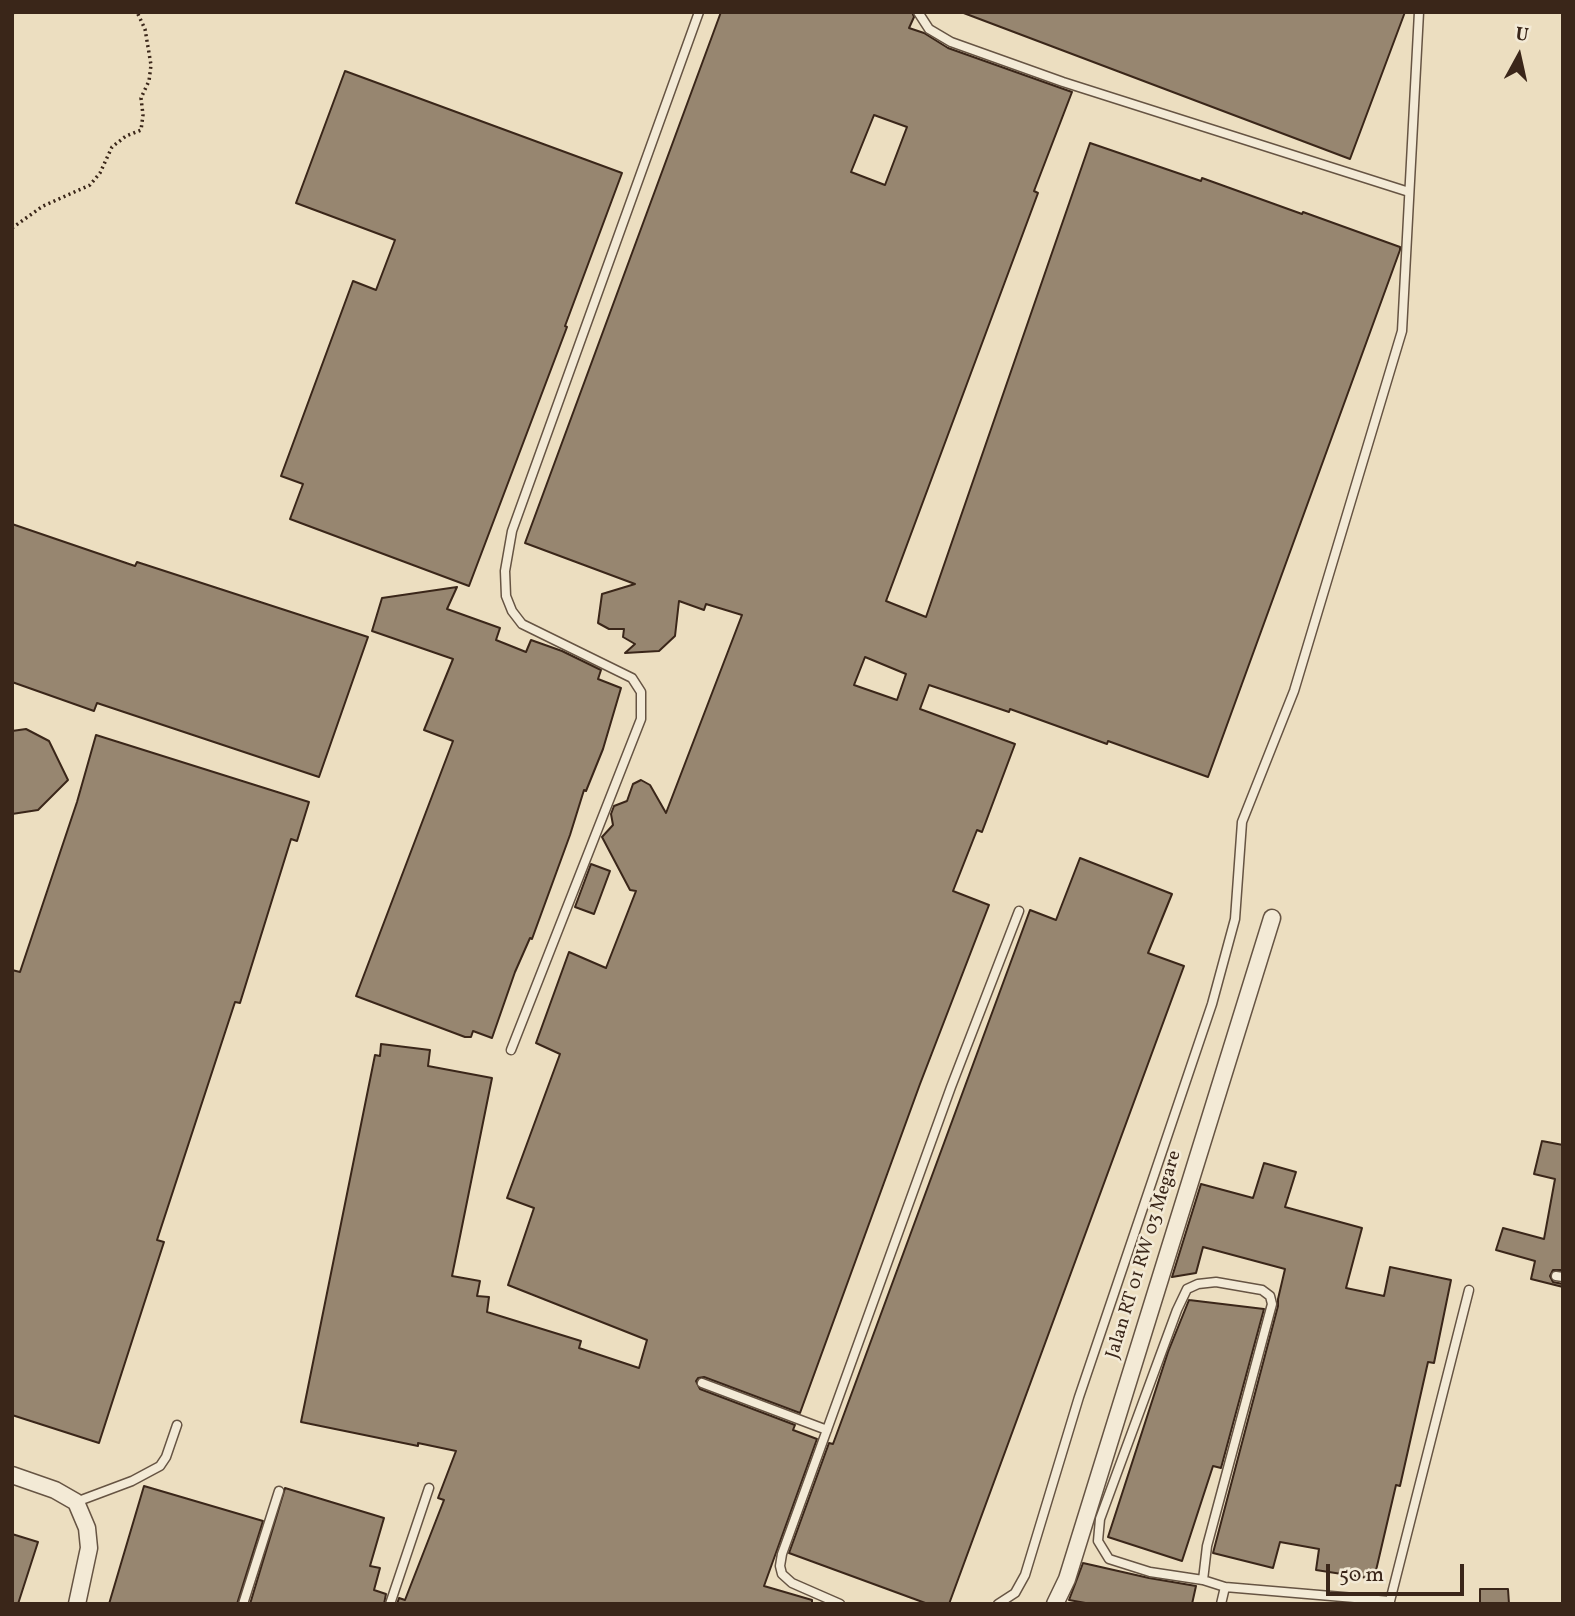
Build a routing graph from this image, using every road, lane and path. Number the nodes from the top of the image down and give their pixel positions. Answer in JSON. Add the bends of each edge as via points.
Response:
{"nodes":[{"id":1,"x":137,"y":12,"type":"edge"},
{"id":2,"x":699,"y":12,"type":"edge"},
{"id":3,"x":918,"y":12,"type":"edge"},
{"id":4,"x":1419,"y":12,"type":"edge"},
{"id":5,"x":1409,"y":192,"type":"junction"},
{"id":6,"x":12,"y":228,"type":"edge"},
{"id":7,"x":1019,"y":911,"type":"dead end"},
{"id":8,"x":1272,"y":918,"type":"dead end"},
{"id":9,"x":511,"y":1051,"type":"dead end"},
{"id":10,"x":1469,"y":1290,"type":"dead end"},
{"id":11,"x":702,"y":1383,"type":"dead end"},
{"id":12,"x":177,"y":1425,"type":"dead end"},
{"id":13,"x":827,"y":1430,"type":"junction"},
{"id":14,"x":12,"y":1475,"type":"edge"},
{"id":15,"x":429,"y":1488,"type":"dead end"},
{"id":16,"x":279,"y":1491,"type":"dead end"},
{"id":17,"x":76,"y":1502,"type":"junction"},
{"id":18,"x":1203,"y":1580,"type":"junction"},
{"id":19,"x":1225,"y":1587,"type":"junction"},
{"id":20,"x":1392,"y":1602,"type":"edge"},
{"id":21,"x":78,"y":1604,"type":"edge"},
{"id":22,"x":243,"y":1604,"type":"edge"},
{"id":23,"x":390,"y":1604,"type":"edge"},
{"id":24,"x":840,"y":1604,"type":"edge"},
{"id":25,"x":998,"y":1604,"type":"edge"},
{"id":26,"x":1055,"y":1604,"type":"edge"},
{"id":27,"x":1221,"y":1604,"type":"edge"}],
"edges":[{"from":1,"to":6,"type":"path","via":[[145,29],[150,65],[141,98],[141,130],[112,147],[90,185],[43,206]]},
{"from":2,"to":9,"type":"lane","via":[[512,531],[505,571],[512,611],[522,624],[632,678],[641,692],[641,719]]},
{"from":3,"to":5,"type":"lane","via":[[929,29],[951,42]]},
{"from":4,"to":5,"type":"lane"},
{"from":5,"to":25,"type":"lane","via":[[1402,331],[1294,691],[1242,822],[1235,919],[1212,1004],[1079,1397],[1025,1575],[1015,1593]]},
{"from":7,"to":13,"type":"lane"},
{"from":8,"to":26,"type":"street","name":"Jalan RT 01 RW 03 Megare","via":[[1067,1579]]},
{"from":10,"to":20,"type":"lane"},
{"from":11,"to":13,"type":"lane"},
{"from":12,"to":17,"type":"lane","via":[[160,1465]]},
{"from":13,"to":24,"type":"lane","via":[[780,1566],[792,1583]]},
{"from":14,"to":17,"type":"street"},
{"from":15,"to":23,"type":"lane"},
{"from":16,"to":22,"type":"lane"},
{"from":17,"to":21,"type":"street","via":[[87,1528],[89,1548]]},
{"from":18,"to":18,"type":"lane","via":[[1206,1546],[1272,1304],[1262,1290],[1216,1282],[1187,1289],[1177,1310],[1100,1519],[1098,1541],[1110,1559],[1150,1572]]},
{"from":18,"to":19,"type":"lane"},
{"from":19,"to":20,"type":"lane"},
{"from":19,"to":27,"type":"lane"}]}
